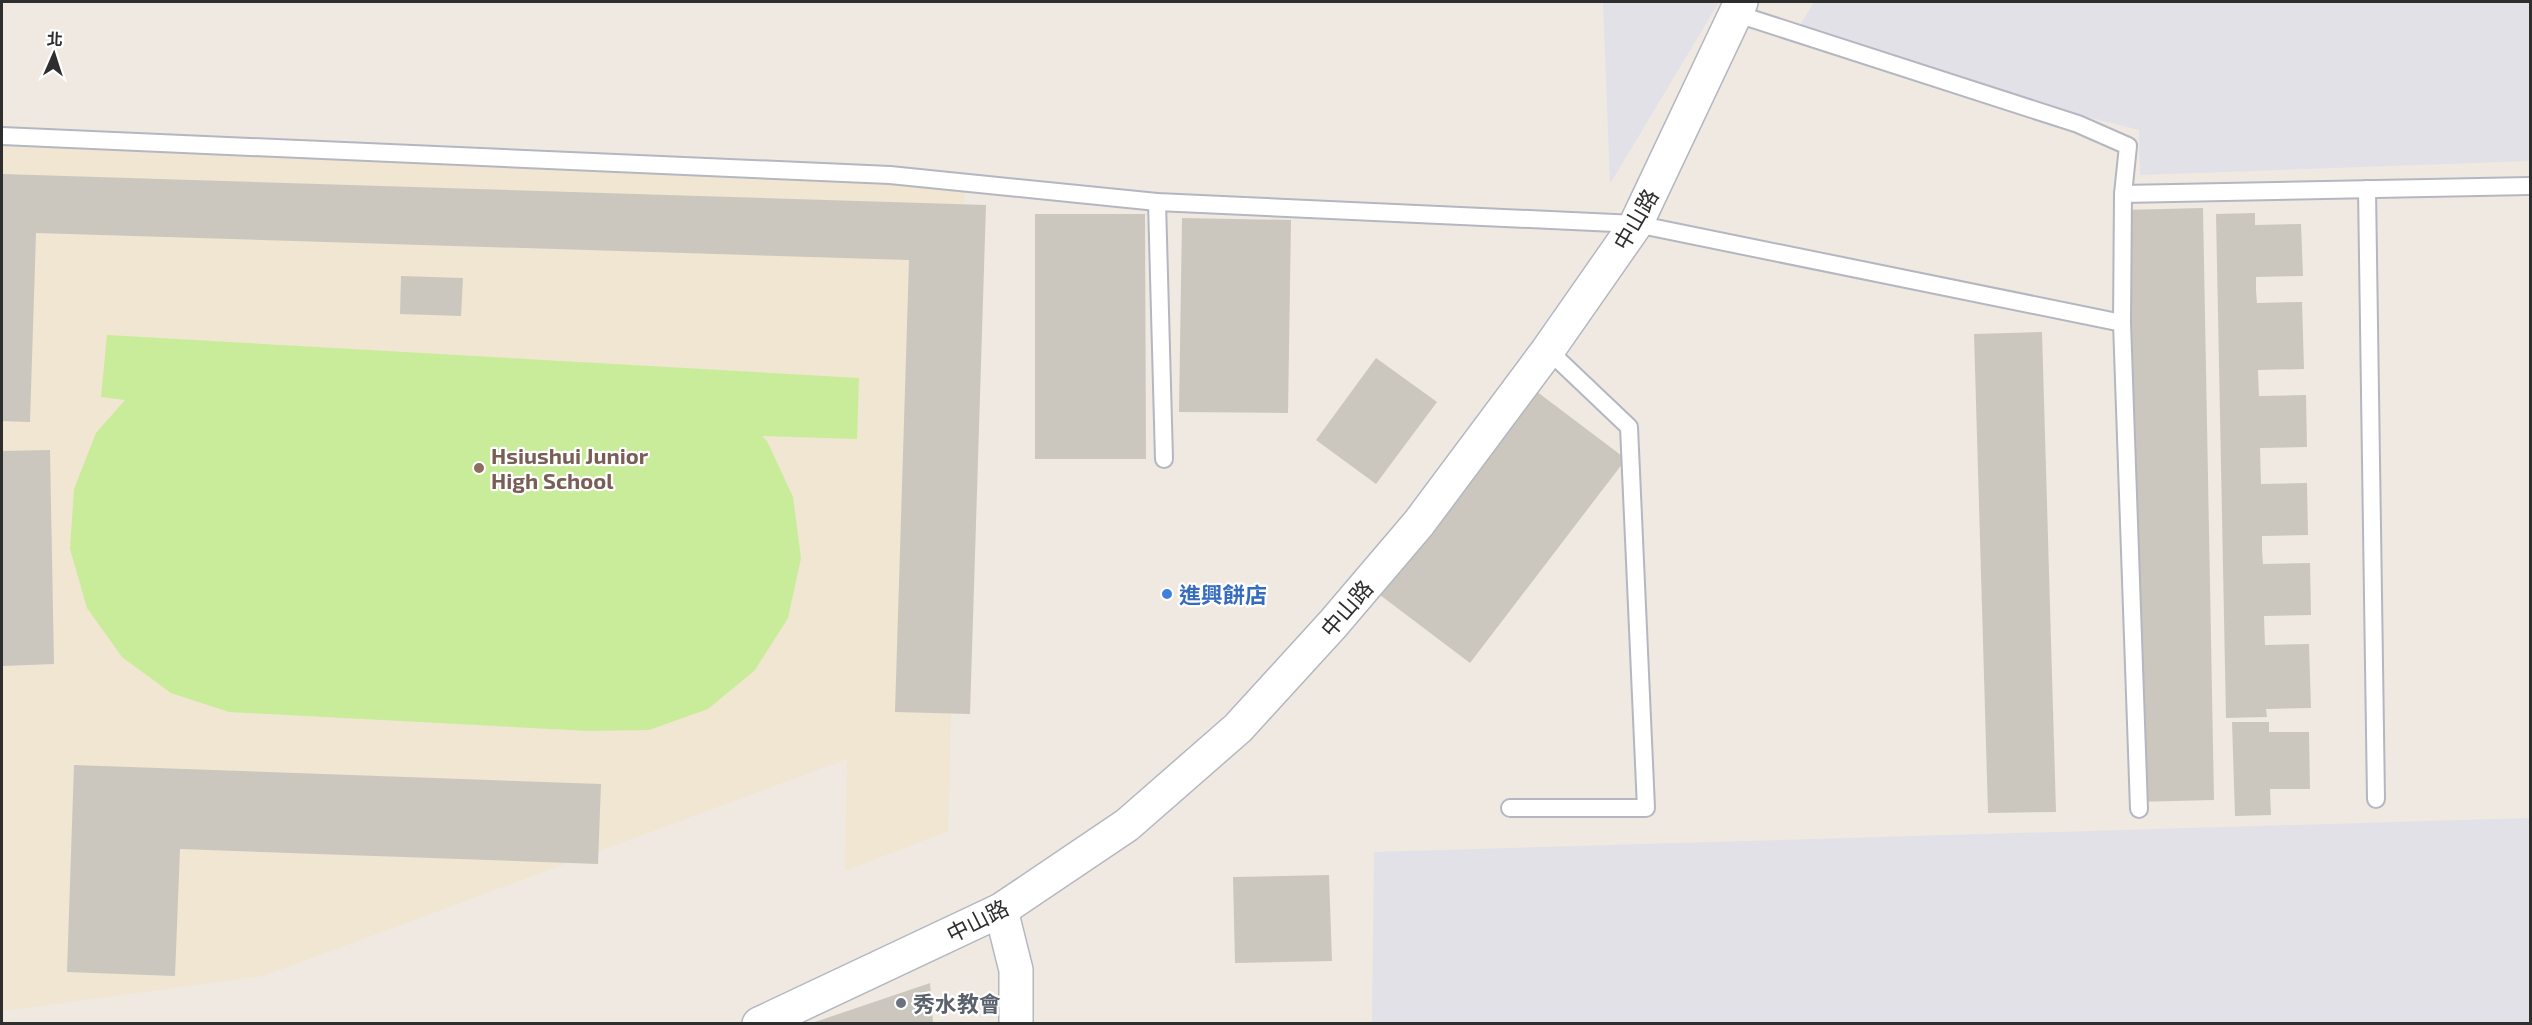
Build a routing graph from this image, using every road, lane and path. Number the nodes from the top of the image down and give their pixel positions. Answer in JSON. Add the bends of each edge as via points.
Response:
{"nodes":[{"id":1,"x":1737,"y":7,"type":"edge"},
{"id":2,"x":2,"y":136,"type":"edge"},
{"id":3,"x":2530,"y":186,"type":"edge"},
{"id":4,"x":2367,"y":189,"type":"junction"},
{"id":5,"x":2123,"y":194,"type":"junction"},
{"id":6,"x":1156,"y":202,"type":"junction"},
{"id":7,"x":1636,"y":224,"type":"junction"},
{"id":8,"x":2122,"y":323,"type":"junction"},
{"id":9,"x":1548,"y":350,"type":"junction"},
{"id":10,"x":1164,"y":459,"type":"dead end"},
{"id":11,"x":2376,"y":799,"type":"dead end"},
{"id":12,"x":1510,"y":808,"type":"dead end"},
{"id":13,"x":2139,"y":808,"type":"dead end"},
{"id":14,"x":1001,"y":910,"type":"junction"},
{"id":15,"x":759,"y":1023,"type":"edge"},
{"id":16,"x":1016,"y":1023,"type":"edge"}],
"edges":[{"from":1,"to":5,"type":"lane","via":[[2078,124],[2128,146]]},
{"from":1,"to":7,"type":"street","name":"中山路"},
{"from":2,"to":6,"type":"lane","via":[[890,175]]},
{"from":3,"to":4,"type":"lane"},
{"from":4,"to":5,"type":"lane"},
{"from":4,"to":11,"type":"lane"},
{"from":5,"to":8,"type":"lane"},
{"from":6,"to":7,"type":"lane"},
{"from":6,"to":10,"type":"lane"},
{"from":7,"to":8,"type":"lane"},
{"from":7,"to":9,"type":"street","name":"中山路"},
{"from":8,"to":13,"type":"lane"},
{"from":9,"to":12,"type":"lane","via":[[1629,427],[1646,807]]},
{"from":9,"to":14,"type":"street","name":"中山路","via":[[1419,524],[1238,728],[1127,825]]},
{"from":14,"to":15,"type":"street","name":"中山路"},
{"from":14,"to":16,"type":"street","via":[[1016,969]]}]}
